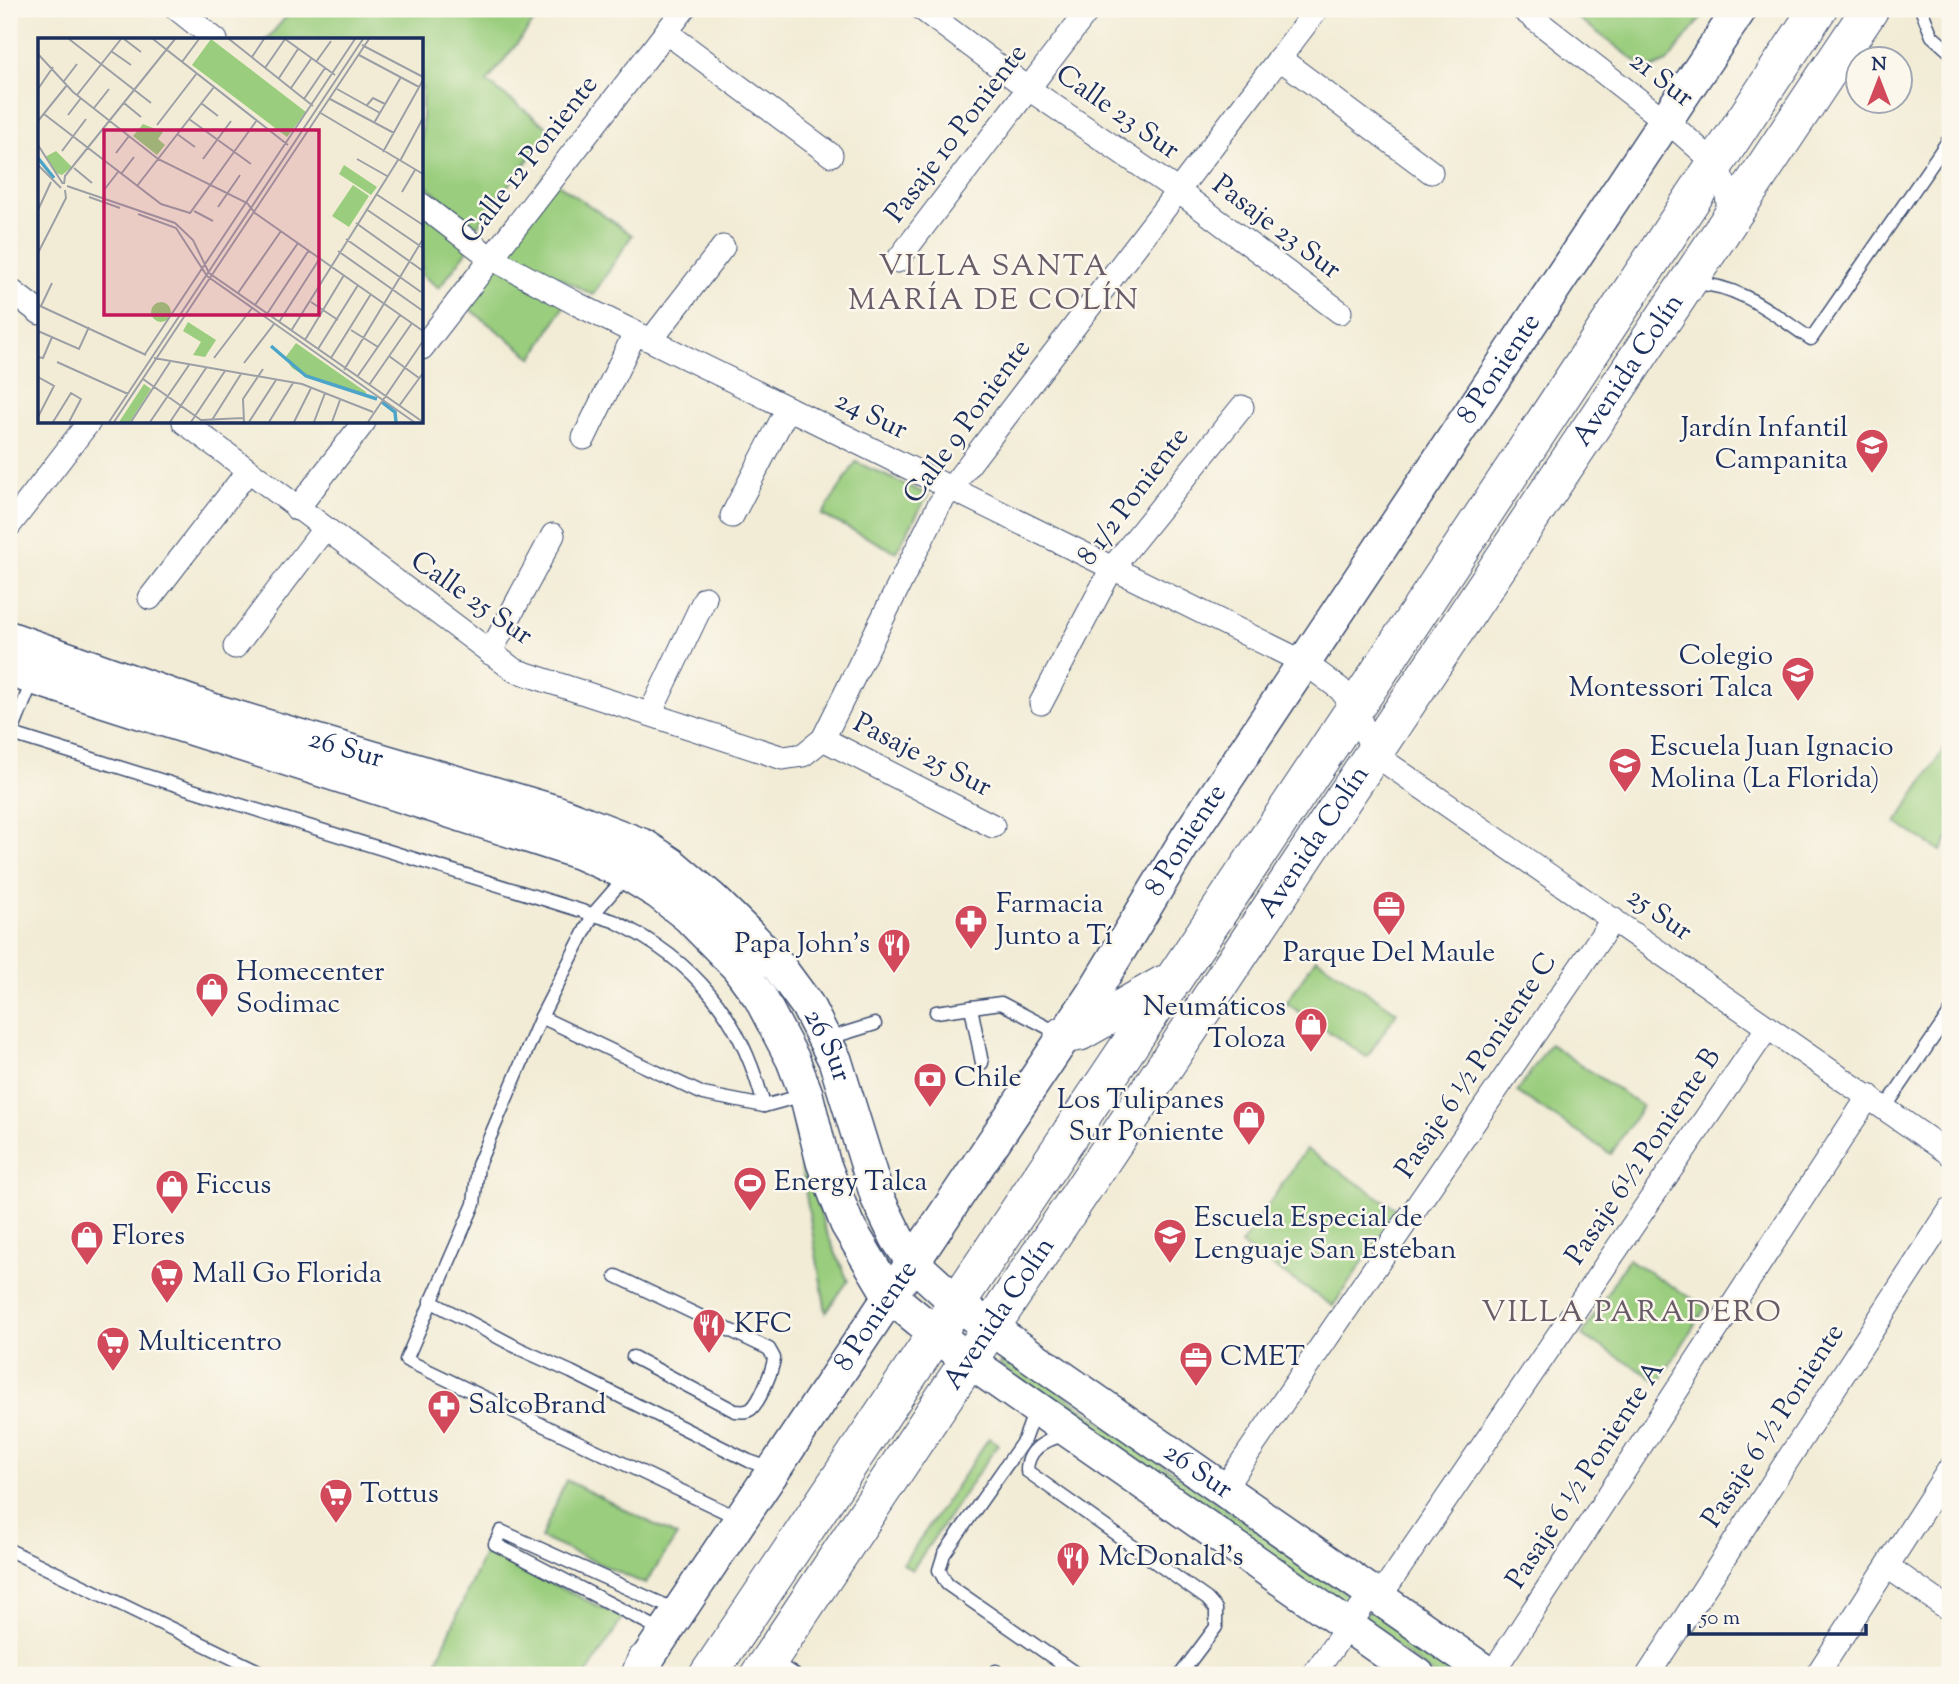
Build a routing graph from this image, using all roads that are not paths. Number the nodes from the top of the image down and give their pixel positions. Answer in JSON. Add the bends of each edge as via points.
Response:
{"nodes":[{"id":1,"x":177,"y":9,"type":"edge"},
{"id":2,"x":684,"y":9,"type":"edge"},
{"id":3,"x":922,"y":9,"type":"edge"},
{"id":4,"x":1089,"y":9,"type":"edge"},
{"id":5,"x":1317,"y":9,"type":"edge"},
{"id":6,"x":1522,"y":9,"type":"edge"},
{"id":7,"x":1740,"y":9,"type":"edge"},
{"id":8,"x":1818,"y":9,"type":"edge"},
{"id":9,"x":1870,"y":9,"type":"edge"},
{"id":10,"x":1921,"y":9,"type":"edge"},
{"id":11,"x":666,"y":32,"type":"junction"},
{"id":12,"x":213,"y":38,"type":"edge"},
{"id":13,"x":1950,"y":52,"type":"edge"},
{"id":14,"x":1279,"y":58,"type":"junction"},
{"id":15,"x":1029,"y":89,"type":"junction"},
{"id":16,"x":1665,"y":121,"type":"junction"},
{"id":17,"x":1950,"y":138,"type":"edge"},
{"id":18,"x":831,"y":155,"type":"dead end"},
{"id":19,"x":1715,"y":163,"type":"junction"},
{"id":20,"x":1431,"y":173,"type":"dead end"},
{"id":21,"x":1178,"y":191,"type":"junction"},
{"id":22,"x":424,"y":207,"type":"edge"},
{"id":23,"x":1730,"y":220,"type":"junction"},
{"id":24,"x":723,"y":247,"type":"dead end"},
{"id":25,"x":491,"y":258,"type":"junction"},
{"id":26,"x":897,"y":261,"type":"dead end"},
{"id":27,"x":1687,"y":284,"type":"junction"},
{"id":28,"x":9,"y":289,"type":"edge"},
{"id":29,"x":38,"y":311,"type":"edge"},
{"id":30,"x":1340,"y":312,"type":"dead end"},
{"id":31,"x":643,"y":337,"type":"junction"},
{"id":32,"x":424,"y":345,"type":"edge"},
{"id":33,"x":1242,"y":407,"type":"dead end"},
{"id":34,"x":788,"y":408,"type":"junction"},
{"id":35,"x":87,"y":424,"type":"edge"},
{"id":36,"x":187,"y":424,"type":"edge"},
{"id":37,"x":363,"y":424,"type":"edge"},
{"id":38,"x":584,"y":438,"type":"dead end"},
{"id":39,"x":248,"y":471,"type":"junction"},
{"id":40,"x":951,"y":488,"type":"junction"},
{"id":41,"x":297,"y":509,"type":"junction"},
{"id":42,"x":732,"y":516,"type":"dead end"},
{"id":43,"x":9,"y":526,"type":"edge"},
{"id":44,"x":324,"y":529,"type":"junction"},
{"id":45,"x":554,"y":535,"type":"dead end"},
{"id":46,"x":1112,"y":568,"type":"junction"},
{"id":47,"x":150,"y":598,"type":"dead end"},
{"id":48,"x":705,"y":598,"type":"dead end"},
{"id":49,"x":9,"y":638,"type":"edge"},
{"id":50,"x":235,"y":647,"type":"dead end"},
{"id":51,"x":489,"y":653,"type":"junction"},
{"id":52,"x":1305,"y":663,"type":"junction"},
{"id":53,"x":32,"y":666,"type":"edge"},
{"id":54,"x":1041,"y":703,"type":"dead end"},
{"id":55,"x":1356,"y":708,"type":"junction"},
{"id":56,"x":650,"y":715,"type":"junction"},
{"id":57,"x":10,"y":736,"type":"edge"},
{"id":58,"x":823,"y":739,"type":"junction"},
{"id":59,"x":1374,"y":754,"type":"junction"},
{"id":60,"x":803,"y":755,"type":"joint"},
{"id":61,"x":993,"y":826,"type":"dead end"},
{"id":62,"x":671,"y":864,"type":"junction"},
{"id":63,"x":628,"y":874,"type":"junction"},
{"id":64,"x":594,"y":913,"type":"junction"},
{"id":65,"x":1613,"y":919,"type":"junction"},
{"id":66,"x":1176,"y":975,"type":"junction"},
{"id":67,"x":971,"y":1007,"type":"junction"},
{"id":68,"x":936,"y":1012,"type":"dead end"},
{"id":69,"x":1950,"y":1013,"type":"edge"},
{"id":70,"x":541,"y":1017,"type":"junction"},
{"id":71,"x":875,"y":1024,"type":"dead end"},
{"id":72,"x":1768,"y":1027,"type":"junction"},
{"id":73,"x":1063,"y":1035,"type":"junction"},
{"id":74,"x":826,"y":1039,"type":"junction"},
{"id":75,"x":982,"y":1063,"type":"dead end"},
{"id":76,"x":806,"y":1094,"type":"junction"},
{"id":77,"x":1877,"y":1102,"type":"junction"},
{"id":78,"x":764,"y":1107,"type":"junction"},
{"id":79,"x":1950,"y":1154,"type":"edge"},
{"id":80,"x":1950,"y":1210,"type":"edge"},
{"id":81,"x":913,"y":1262,"type":"junction"},
{"id":82,"x":616,"y":1276,"type":"dead end"},
{"id":83,"x":890,"y":1296,"type":"junction"},
{"id":84,"x":430,"y":1301,"type":"junction"},
{"id":85,"x":957,"y":1303,"type":"junction"},
{"id":86,"x":990,"y":1328,"type":"junction"},
{"id":87,"x":935,"y":1335,"type":"junction"},
{"id":88,"x":633,"y":1357,"type":"dead end"},
{"id":89,"x":968,"y":1362,"type":"junction"},
{"id":90,"x":1032,"y":1405,"type":"junction"},
{"id":91,"x":1073,"y":1434,"type":"junction"},
{"id":92,"x":1950,"y":1468,"type":"edge"},
{"id":93,"x":775,"y":1470,"type":"junction"},
{"id":94,"x":1223,"y":1490,"type":"junction"},
{"id":95,"x":740,"y":1519,"type":"junction"},
{"id":96,"x":9,"y":1550,"type":"edge"},
{"id":97,"x":1888,"y":1567,"type":"junction"},
{"id":98,"x":1376,"y":1596,"type":"junction"},
{"id":99,"x":1950,"y":1610,"type":"edge"},
{"id":100,"x":671,"y":1622,"type":"junction"},
{"id":101,"x":1348,"y":1628,"type":"junction"},
{"id":102,"x":775,"y":1670,"type":"edge"},
{"id":103,"x":640,"y":1671,"type":"edge"},
{"id":104,"x":267,"y":1675,"type":"edge"},
{"id":105,"x":708,"y":1675,"type":"edge"},
{"id":106,"x":1078,"y":1675,"type":"edge"},
{"id":107,"x":1180,"y":1675,"type":"edge"},
{"id":108,"x":1313,"y":1675,"type":"edge"},
{"id":109,"x":1418,"y":1675,"type":"edge"},
{"id":110,"x":1491,"y":1675,"type":"edge"},
{"id":111,"x":1648,"y":1675,"type":"edge"},
{"id":112,"x":1818,"y":1675,"type":"edge"}],
"edges":[{"from":1,"to":12,"type":"street"},
{"from":2,"to":11,"type":"street","name":"Calle 12 Poniente"},
{"from":3,"to":15,"type":"street","name":"Calle 23 Sur"},
{"from":4,"to":15,"type":"street","name":"Pasaje 10 Poniente"},
{"from":5,"to":14,"type":"street","name":"Calle 9 Poniente"},
{"from":6,"to":16,"type":"street","name":"21 Sur"},
{"from":7,"to":16,"type":"street","name":"8 Poniente"},
{"from":8,"to":19,"type":"main road","name":"Avenida Colín"},
{"from":9,"to":23,"type":"main road","name":"Avenida Colín"},
{"from":10,"to":13,"type":"lane","via":[[1932,36]]},
{"from":11,"to":18,"type":"street"},
{"from":11,"to":25,"type":"street","name":"Calle 12 Poniente"},
{"from":14,"to":20,"type":"street"},
{"from":14,"to":21,"type":"street","name":"Calle 9 Poniente"},
{"from":15,"to":21,"type":"street","name":"Calle 23 Sur"},
{"from":15,"to":26,"type":"street","name":"Pasaje 10 Poniente"},
{"from":16,"to":19,"type":"street","name":"21 Sur"},
{"from":16,"to":52,"type":"street","name":"8 Poniente"},
{"from":17,"to":27,"type":"lane","via":[[1811,339],[1730,290]]},
{"from":19,"to":23,"type":"street","name":"21 Sur","via":[[1726,188]]},
{"from":19,"to":55,"type":"main road","name":"Avenida Colín"},
{"from":21,"to":30,"type":"street","name":"Pasaje 23 Sur"},
{"from":21,"to":40,"type":"street","name":"Calle 9 Poniente"},
{"from":22,"to":25,"type":"street","name":"24 Sur"},
{"from":23,"to":27,"type":"main road","name":"Avenida Colín"},
{"from":24,"to":31,"type":"street"},
{"from":25,"to":31,"type":"street","name":"24 Sur"},
{"from":25,"to":32,"type":"street","name":"Calle 12 Poniente"},
{"from":27,"to":59,"type":"main road","name":"Avenida Colín"},
{"from":28,"to":29,"type":"street"},
{"from":31,"to":34,"type":"street","name":"24 Sur"},
{"from":31,"to":38,"type":"street"},
{"from":33,"to":46,"type":"street","name":"8 1/2 Poniente"},
{"from":34,"to":40,"type":"street","name":"24 Sur"},
{"from":34,"to":42,"type":"street"},
{"from":35,"to":43,"type":"street"},
{"from":36,"to":39,"type":"street","name":"Calle 25 Sur"},
{"from":37,"to":41,"type":"street"},
{"from":39,"to":41,"type":"street","name":"Calle 25 Sur"},
{"from":39,"to":47,"type":"street"},
{"from":40,"to":46,"type":"street","name":"24 Sur"},
{"from":40,"to":58,"type":"street","name":"Calle 9 Poniente"},
{"from":41,"to":44,"type":"street","name":"Calle 25 Sur"},
{"from":44,"to":50,"type":"street"},
{"from":44,"to":51,"type":"street","name":"Calle 25 Sur"},
{"from":45,"to":51,"type":"street"},
{"from":46,"to":52,"type":"street","name":"24 Sur"},
{"from":46,"to":54,"type":"street","name":"8 1/2 Poniente"},
{"from":48,"to":56,"type":"street"},
{"from":49,"to":53,"type":"street","name":"26 Sur"},
{"from":51,"to":56,"type":"street","name":"Calle 25 Sur","via":[[513,670]]},
{"from":52,"to":55,"type":"street","name":"24 Sur","via":[[1340,689]]},
{"from":52,"to":73,"type":"street","name":"8 Poniente"},
{"from":53,"to":57,"type":"lane"},
{"from":53,"to":62,"type":"street","name":"26 Sur","via":[[215,711],[568,816],[644,846]]},
{"from":53,"to":63,"type":"street","name":"26 Sur","via":[[578,852]]},
{"from":55,"to":59,"type":"street"},
{"from":55,"to":66,"type":"main road","name":"Avenida Colín"},
{"from":56,"to":60,"type":"street","name":"Calle 25 Sur","via":[[783,758]]},
{"from":57,"to":64,"type":"lane"},
{"from":58,"to":60,"type":"street","name":"Calle 9 Poniente"},
{"from":58,"to":61,"type":"street","name":"Pasaje 25 Sur"},
{"from":59,"to":65,"type":"street","name":"25 Sur"},
{"from":59,"to":86,"type":"main road","name":"Avenida Colín"},
{"from":62,"to":63,"type":"street","via":[[636,866]]},
{"from":62,"to":74,"type":"street","name":"26 Sur","via":[[779,967]]},
{"from":63,"to":64,"type":"lane"},
{"from":63,"to":76,"type":"street","name":"26 Sur","via":[[688,916],[738,967],[778,1028]]},
{"from":64,"to":70,"type":"lane"},
{"from":64,"to":78,"type":"lane","via":[[651,940],[711,994],[748,1053]]},
{"from":65,"to":72,"type":"street","name":"25 Sur"},
{"from":65,"to":94,"type":"street","name":"Pasaje 6 ½ Poniente C"},
{"from":66,"to":73,"type":"main road","via":[[1142,999]]},
{"from":66,"to":85,"type":"main road","name":"Avenida Colín"},
{"from":67,"to":68,"type":"lane"},
{"from":67,"to":73,"type":"lane","via":[[1002,1003]]},
{"from":67,"to":75,"type":"lane"},
{"from":69,"to":77,"type":"lane"},
{"from":70,"to":78,"type":"lane","via":[[703,1094]]},
{"from":70,"to":84,"type":"lane","via":[[478,1165],[474,1205]]},
{"from":71,"to":74,"type":"lane"},
{"from":72,"to":77,"type":"street","name":"25 Sur"},
{"from":72,"to":98,"type":"street","name":"Pasaje 6½ Poniente B"},
{"from":73,"to":81,"type":"street","name":"8 Poniente"},
{"from":74,"to":81,"type":"street","name":"26 Sur","via":[[878,1199]]},
{"from":76,"to":78,"type":"lane"},
{"from":76,"to":83,"type":"street","name":"26 Sur","via":[[834,1193]]},
{"from":77,"to":79,"type":"street","name":"25 Sur"},
{"from":77,"to":110,"type":"street","name":"Pasaje 6 ½ Poniente A"},
{"from":80,"to":111,"type":"street","name":"Pasaje 6 ½ Poniente"},
{"from":81,"to":83,"type":"street","name":"8 Poniente"},
{"from":81,"to":85,"type":"street","name":"26 Sur"},
{"from":82,"to":88,"type":"lane","via":[[769,1349],[774,1358],[753,1408],[745,1412],[735,1411]]},
{"from":83,"to":87,"type":"street","name":"26 Sur"},
{"from":83,"to":93,"type":"street","name":"8 Poniente"},
{"from":84,"to":93,"type":"lane","via":[[520,1349]]},
{"from":84,"to":95,"type":"lane","via":[[406,1360]]},
{"from":85,"to":86,"type":"street","name":"26 Sur"},
{"from":85,"to":87,"type":"main road","name":"Avenida Colín"},
{"from":86,"to":89,"type":"main road","name":"Avenida Colín"},
{"from":86,"to":94,"type":"street","name":"26 Sur"},
{"from":87,"to":89,"type":"street","name":"26 Sur"},
{"from":87,"to":105,"type":"main road","name":"Avenida Colín"},
{"from":89,"to":90,"type":"street","name":"26 Sur"},
{"from":89,"to":102,"type":"main road","name":"Avenida Colín"},
{"from":90,"to":91,"type":"street","name":"26 Sur"},
{"from":90,"to":106,"type":"lane","via":[[1024,1440],[944,1554],[939,1570],[947,1584]]},
{"from":91,"to":101,"type":"street","name":"26 Sur"},
{"from":91,"to":107,"type":"lane","via":[[1052,1438],[1035,1449],[1027,1460],[1027,1471],[1216,1609],[1216,1627]]},
{"from":92,"to":97,"type":"street"},
{"from":93,"to":95,"type":"street","name":"8 Poniente"},
{"from":94,"to":98,"type":"street","name":"26 Sur"},
{"from":95,"to":100,"type":"street","name":"8 Poniente"},
{"from":96,"to":104,"type":"lane"},
{"from":97,"to":99,"type":"street"},
{"from":97,"to":112,"type":"street"},
{"from":98,"to":101,"type":"street","name":"Pasaje 6½ Poniente B"},
{"from":98,"to":110,"type":"street","name":"26 Sur"},
{"from":100,"to":100,"type":"lane","via":[[501,1531],[495,1544]]},
{"from":100,"to":103,"type":"street","name":"8 Poniente"},
{"from":101,"to":108,"type":"street","name":"Pasaje 6½ Poniente B"},
{"from":101,"to":109,"type":"street","name":"26 Sur"}]}
